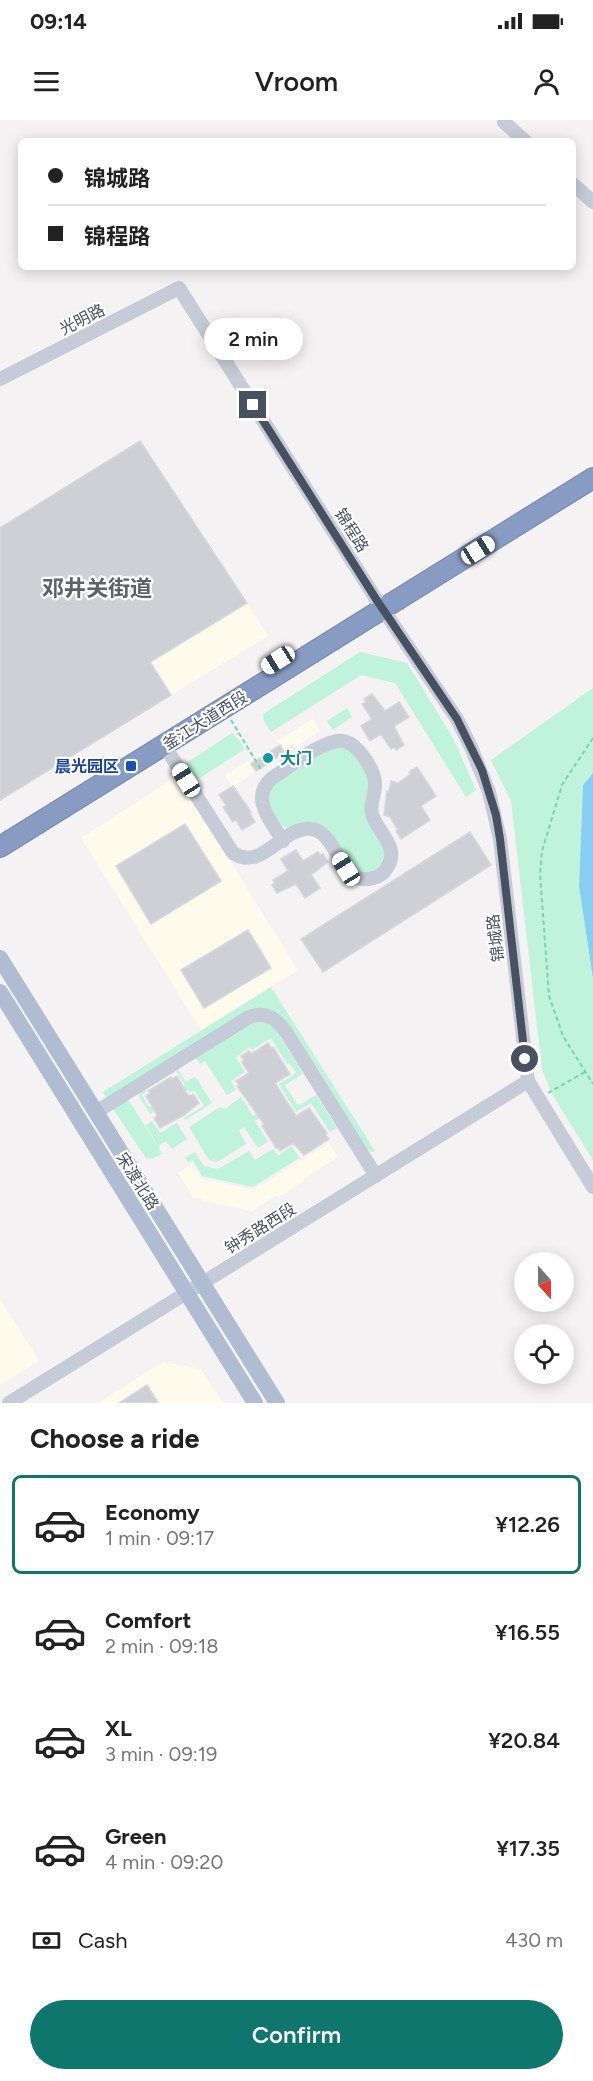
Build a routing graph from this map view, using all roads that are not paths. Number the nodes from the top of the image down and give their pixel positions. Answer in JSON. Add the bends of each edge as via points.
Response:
{"nodes":[{"id":1,"x":505,"y":120,"type":"edge"},
{"id":2,"x":522,"y":138,"type":"edge"},
{"id":3,"x":576,"y":187,"type":"edge"},
{"id":4,"x":593,"y":202,"type":"edge"},
{"id":5,"x":179,"y":288,"type":"joint"},
{"id":6,"x":0,"y":379,"type":"edge"},
{"id":7,"x":593,"y":465,"type":"edge"},
{"id":8,"x":593,"y":478,"type":"edge"},
{"id":9,"x":379,"y":604,"type":"junction"},
{"id":10,"x":164,"y":745,"type":"junction"},
{"id":11,"x":489,"y":792,"type":"joint"},
{"id":12,"x":0,"y":833,"type":"edge"},
{"id":13,"x":283,"y":841,"type":"junction"},
{"id":14,"x":0,"y":847,"type":"edge"},
{"id":15,"x":0,"y":958,"type":"edge"},
{"id":16,"x":0,"y":992,"type":"edge"},
{"id":17,"x":528,"y":1081,"type":"junction"},
{"id":18,"x":96,"y":1112,"type":"junction"},
{"id":19,"x":376,"y":1176,"type":"junction"},
{"id":20,"x":593,"y":1187,"type":"edge"},
{"id":21,"x":202,"y":1284,"type":"junction"},
{"id":22,"x":187,"y":1293,"type":"junction"},
{"id":23,"x":9,"y":1403,"type":"edge"},
{"id":24,"x":255,"y":1403,"type":"edge"},
{"id":25,"x":277,"y":1403,"type":"edge"}],
"edges":[{"from":1,"to":2,"type":"street"},
{"from":3,"to":4,"type":"street"},
{"from":5,"to":6,"type":"street","name":"光明路"},
{"from":5,"to":9,"type":"street","name":"锦程路"},
{"from":7,"to":9,"type":"highway","name":"釜江大道西段"},
{"from":8,"to":9,"type":"highway","name":"釜江大道西段"},
{"from":9,"to":10,"type":"highway","name":"釜江大道西段"},
{"from":9,"to":11,"type":"street","name":"锦程路","via":[[457,719]]},
{"from":9,"to":12,"type":"highway","name":"釜江大道西段"},
{"from":10,"to":13,"type":"street","via":[[232,853],[252,858]]},
{"from":10,"to":14,"type":"highway","name":"釜江大道西段"},
{"from":11,"to":17,"type":"street","name":"锦城路","via":[[500,839]]},
{"from":13,"to":13,"type":"street","via":[[304,829],[317,831],[327,838],[348,872],[362,879],[381,874],[388,867],[389,844],[372,814],[373,774],[351,744],[332,741],[269,781],[261,803]]},
{"from":15,"to":18,"type":"main road","name":"宋渡北路"},
{"from":16,"to":22,"type":"main road","name":"宋渡北路"},
{"from":17,"to":19,"type":"street","name":"钟秀路西段"},
{"from":17,"to":20,"type":"street"},
{"from":18,"to":19,"type":"street","via":[[249,1017],[265,1014],[280,1024]]},
{"from":18,"to":21,"type":"main road","name":"宋渡北路"},
{"from":19,"to":21,"type":"street","name":"钟秀路西段"},
{"from":21,"to":22,"type":"street","name":"钟秀路西段"},
{"from":21,"to":25,"type":"main road","name":"宋渡北路"},
{"from":22,"to":23,"type":"street","name":"钟秀路西段"},
{"from":22,"to":24,"type":"main road","name":"宋渡北路"}]}
